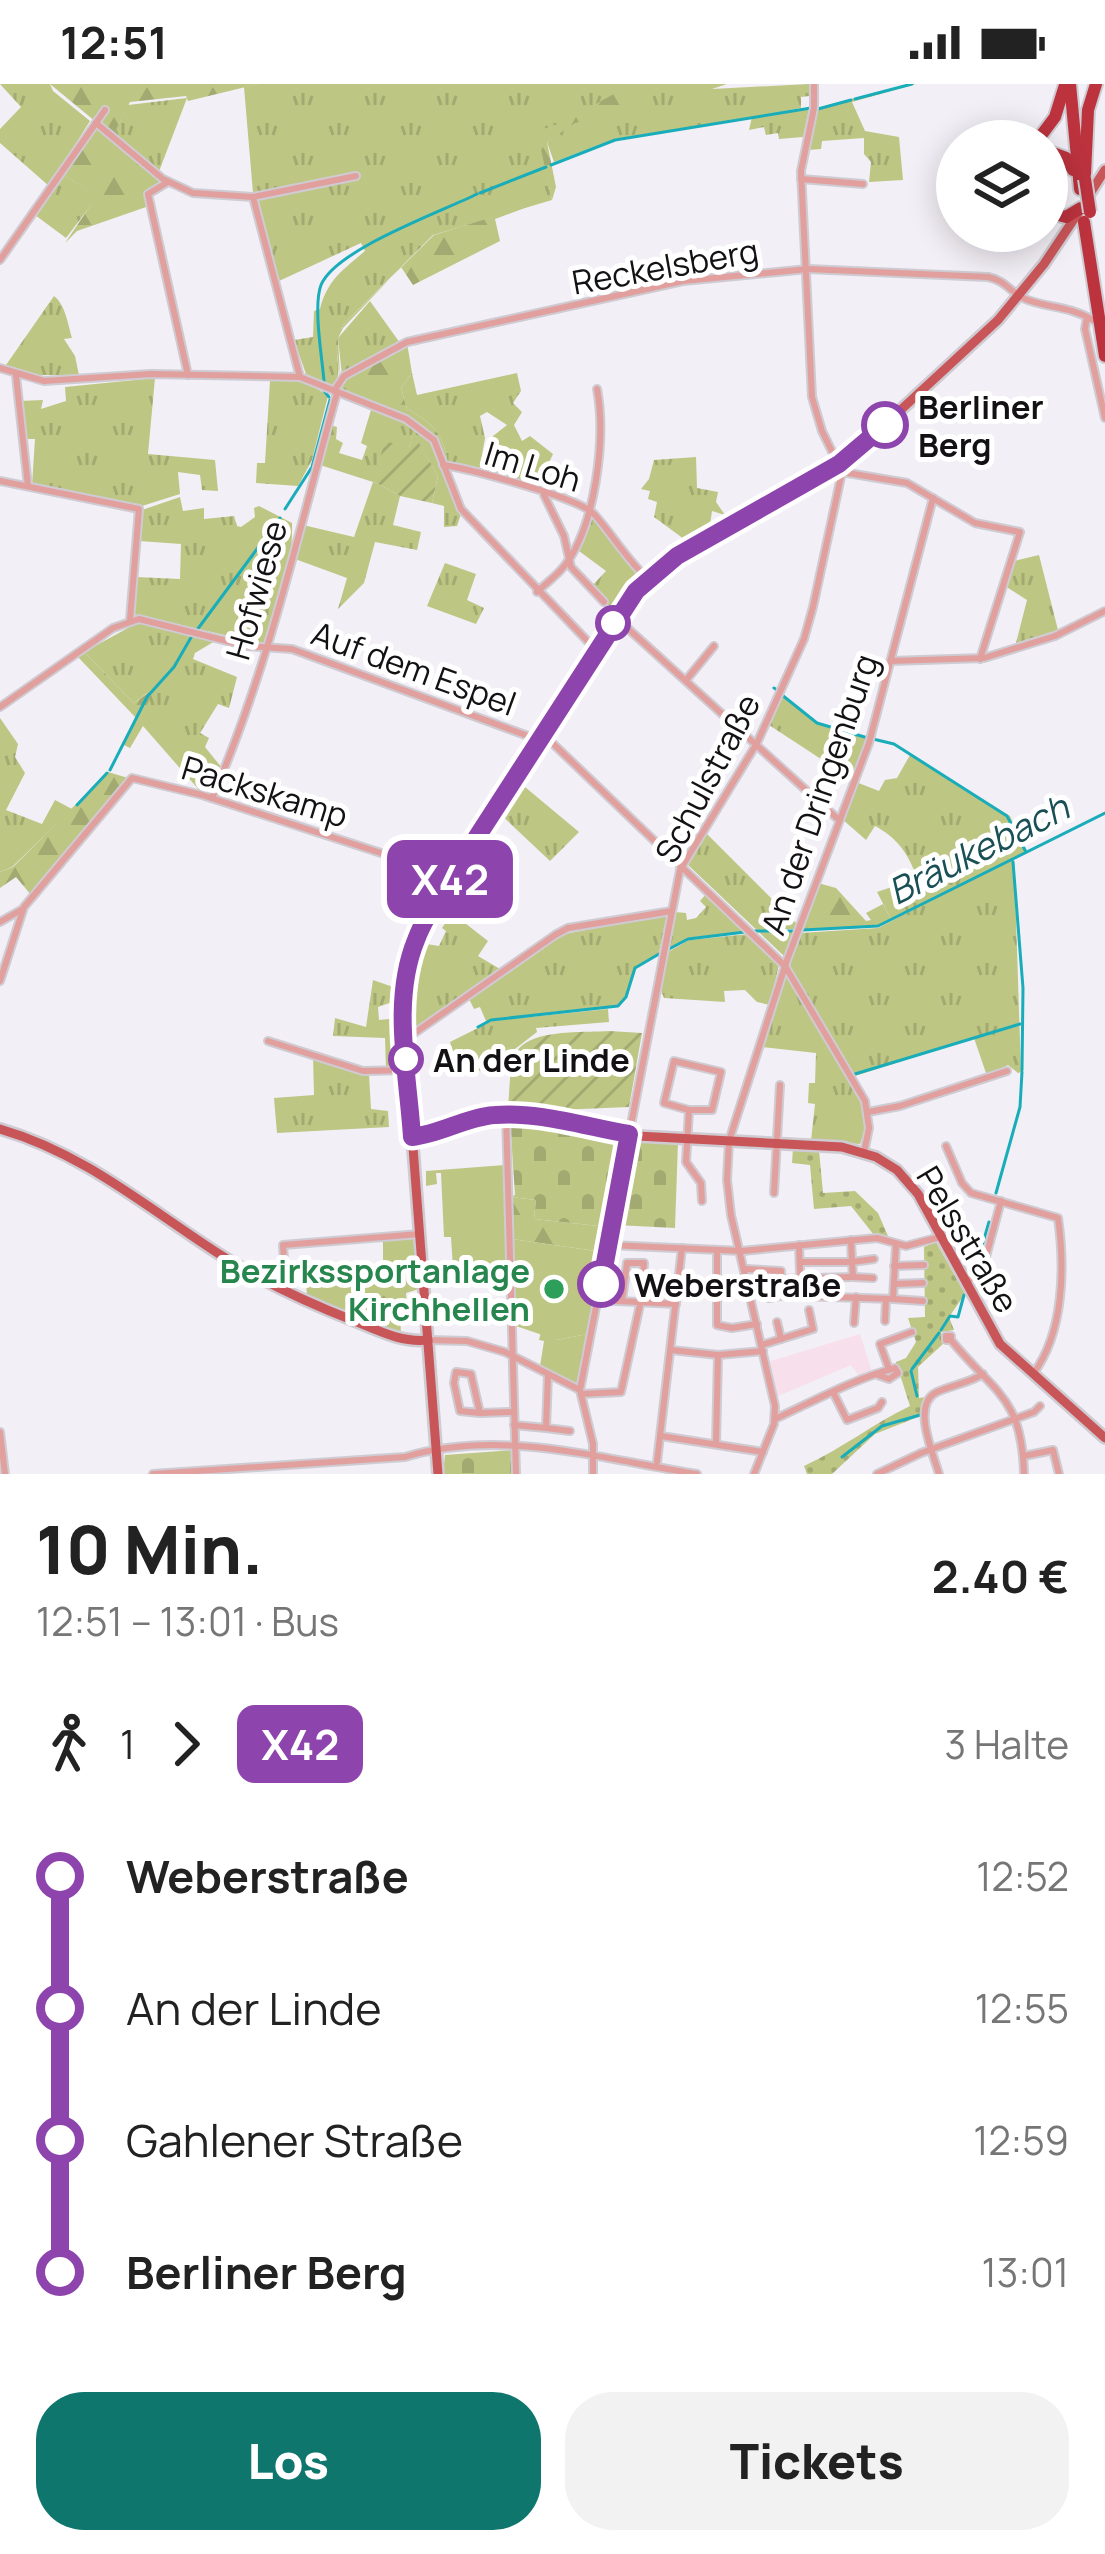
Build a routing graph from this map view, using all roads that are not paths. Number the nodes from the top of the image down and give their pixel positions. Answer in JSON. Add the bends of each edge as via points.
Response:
{"nodes":[{"id":1,"x":814,"y":84,"type":"edge"},
{"id":2,"x":1070,"y":84,"type":"edge"},
{"id":3,"x":1096,"y":84,"type":"edge"},
{"id":4,"x":105,"y":110,"type":"dead end"},
{"id":5,"x":1053,"y":120,"type":"edge"},
{"id":6,"x":96,"y":123,"type":"junction"},
{"id":7,"x":1068,"y":161,"type":"edge"},
{"id":8,"x":1105,"y":170,"type":"edge"},
{"id":9,"x":356,"y":176,"type":"dead end"},
{"id":10,"x":801,"y":179,"type":"junction"},
{"id":11,"x":168,"y":182,"type":"junction"},
{"id":12,"x":1082,"y":182,"type":"junction"},
{"id":13,"x":863,"y":184,"type":"dead end"},
{"id":14,"x":253,"y":197,"type":"junction"},
{"id":15,"x":1068,"y":217,"type":"edge"},
{"id":16,"x":1078,"y":219,"type":"junction"},
{"id":17,"x":0,"y":260,"type":"edge"},
{"id":18,"x":805,"y":269,"type":"junction"},
{"id":19,"x":1019,"y":295,"type":"junction"},
{"id":20,"x":1095,"y":318,"type":"edge"},
{"id":21,"x":1105,"y":356,"type":"edge"},
{"id":22,"x":0,"y":368,"type":"edge"},
{"id":23,"x":16,"y":374,"type":"junction"},
{"id":24,"x":188,"y":375,"type":"junction"},
{"id":25,"x":300,"y":377,"type":"junction"},
{"id":26,"x":597,"y":389,"type":"dead end"},
{"id":27,"x":336,"y":392,"type":"junction"},
{"id":28,"x":1105,"y":418,"type":"edge"},
{"id":29,"x":443,"y":466,"type":"junction"},
{"id":30,"x":840,"y":468,"type":"junction"},
{"id":31,"x":0,"y":481,"type":"edge"},
{"id":32,"x":28,"y":486,"type":"junction"},
{"id":33,"x":542,"y":491,"type":"junction"},
{"id":34,"x":933,"y":498,"type":"junction"},
{"id":35,"x":591,"y":510,"type":"junction"},
{"id":36,"x":569,"y":559,"type":"junction"},
{"id":37,"x":648,"y":579,"type":"junction"},
{"id":38,"x":537,"y":592,"type":"junction"},
{"id":39,"x":604,"y":602,"type":"dead end"},
{"id":40,"x":1105,"y":611,"type":"edge"},
{"id":41,"x":130,"y":620,"type":"junction"},
{"id":42,"x":624,"y":625,"type":"dead end"},
{"id":43,"x":713,"y":646,"type":"dead end"},
{"id":44,"x":267,"y":648,"type":"junction"},
{"id":45,"x":596,"y":650,"type":"junction"},
{"id":46,"x":980,"y":658,"type":"junction"},
{"id":47,"x":891,"y":661,"type":"junction"},
{"id":48,"x":687,"y":679,"type":"junction"},
{"id":49,"x":0,"y":707,"type":"edge"},
{"id":50,"x":541,"y":737,"type":"junction"},
{"id":51,"x":757,"y":743,"type":"junction"},
{"id":52,"x":212,"y":798,"type":"junction"},
{"id":53,"x":839,"y":820,"type":"junction"},
{"id":54,"x":682,"y":864,"type":"junction"},
{"id":55,"x":452,"y":876,"type":"junction"},
{"id":56,"x":24,"y":907,"type":"junction"},
{"id":57,"x":672,"y":911,"type":"junction"},
{"id":58,"x":0,"y":922,"type":"edge"},
{"id":59,"x":0,"y":932,"type":"edge"},
{"id":60,"x":14,"y":938,"type":"junction"},
{"id":61,"x":785,"y":967,"type":"junction"},
{"id":62,"x":0,"y":981,"type":"edge"},
{"id":63,"x":405,"y":1039,"type":"junction"},
{"id":64,"x":268,"y":1041,"type":"dead end"},
{"id":65,"x":407,"y":1070,"type":"junction"},
{"id":66,"x":1007,"y":1071,"type":"dead end"},
{"id":67,"x":780,"y":1085,"type":"dead end"},
{"id":68,"x":689,"y":1110,"type":"junction"},
{"id":69,"x":868,"y":1112,"type":"junction"},
{"id":70,"x":506,"y":1114,"type":"junction"},
{"id":71,"x":0,"y":1129,"type":"edge"},
{"id":72,"x":629,"y":1134,"type":"junction"},
{"id":73,"x":412,"y":1137,"type":"junction"},
{"id":74,"x":688,"y":1139,"type":"junction"},
{"id":75,"x":729,"y":1141,"type":"junction"},
{"id":76,"x":774,"y":1143,"type":"junction"},
{"id":77,"x":946,"y":1146,"type":"dead end"},
{"id":78,"x":864,"y":1152,"type":"junction"},
{"id":79,"x":774,"y":1193,"type":"dead end"},
{"id":80,"x":702,"y":1201,"type":"dead end"},
{"id":81,"x":1001,"y":1202,"type":"junction"},
{"id":82,"x":420,"y":1234,"type":"junction"},
{"id":83,"x":940,"y":1237,"type":"junction"},
{"id":84,"x":851,"y":1240,"type":"junction"},
{"id":85,"x":608,"y":1245,"type":"junction"},
{"id":86,"x":800,"y":1245,"type":"junction"},
{"id":87,"x":896,"y":1245,"type":"junction"},
{"id":88,"x":682,"y":1248,"type":"junction"},
{"id":89,"x":717,"y":1250,"type":"junction"},
{"id":90,"x":742,"y":1251,"type":"junction"},
{"id":91,"x":874,"y":1259,"type":"dead end"},
{"id":92,"x":800,"y":1262,"type":"junction"},
{"id":93,"x":852,"y":1262,"type":"junction"},
{"id":94,"x":924,"y":1265,"type":"dead end"},
{"id":95,"x":895,"y":1266,"type":"junction"},
{"id":96,"x":746,"y":1270,"type":"junction"},
{"id":97,"x":853,"y":1277,"type":"junction"},
{"id":98,"x":873,"y":1278,"type":"dead end"},
{"id":99,"x":801,"y":1279,"type":"junction"},
{"id":100,"x":781,"y":1281,"type":"junction"},
{"id":101,"x":923,"y":1283,"type":"dead end"},
{"id":102,"x":749,"y":1284,"type":"junction"},
{"id":103,"x":893,"y":1284,"type":"junction"},
{"id":104,"x":965,"y":1284,"type":"junction"},
{"id":105,"x":286,"y":1292,"type":"junction"},
{"id":106,"x":785,"y":1295,"type":"junction"},
{"id":107,"x":801,"y":1296,"type":"junction"},
{"id":108,"x":856,"y":1297,"type":"junction"},
{"id":109,"x":769,"y":1298,"type":"dead end"},
{"id":110,"x":890,"y":1299,"type":"junction"},
{"id":111,"x":598,"y":1300,"type":"junction"},
{"id":112,"x":622,"y":1301,"type":"junction"},
{"id":113,"x":923,"y":1301,"type":"dead end"},
{"id":114,"x":639,"y":1302,"type":"junction"},
{"id":115,"x":676,"y":1304,"type":"junction"},
{"id":116,"x":809,"y":1310,"type":"dead end"},
{"id":117,"x":885,"y":1321,"type":"dead end"},
{"id":118,"x":777,"y":1322,"type":"dead end"},
{"id":119,"x":854,"y":1323,"type":"dead end"},
{"id":120,"x":757,"y":1324,"type":"junction"},
{"id":121,"x":912,"y":1332,"type":"dead end"},
{"id":122,"x":428,"y":1340,"type":"junction"},
{"id":123,"x":781,"y":1340,"type":"junction"},
{"id":124,"x":951,"y":1340,"type":"dead end"},
{"id":125,"x":762,"y":1348,"type":"junction"},
{"id":126,"x":671,"y":1350,"type":"junction"},
{"id":127,"x":512,"y":1354,"type":"junction"},
{"id":128,"x":718,"y":1355,"type":"junction"},
{"id":129,"x":983,"y":1374,"type":"junction"},
{"id":130,"x":1033,"y":1374,"type":"junction"},
{"id":131,"x":548,"y":1375,"type":"junction"},
{"id":132,"x":581,"y":1392,"type":"junction"},
{"id":133,"x":832,"y":1393,"type":"junction"},
{"id":134,"x":882,"y":1402,"type":"dead end"},
{"id":135,"x":1040,"y":1406,"type":"dead end"},
{"id":136,"x":514,"y":1412,"type":"junction"},
{"id":137,"x":479,"y":1413,"type":"junction"},
{"id":138,"x":1017,"y":1418,"type":"junction"},
{"id":139,"x":775,"y":1419,"type":"junction"},
{"id":140,"x":514,"y":1425,"type":"junction"},
{"id":141,"x":546,"y":1428,"type":"junction"},
{"id":142,"x":570,"y":1431,"type":"dead end"},
{"id":143,"x":0,"y":1432,"type":"edge"},
{"id":144,"x":661,"y":1436,"type":"junction"},
{"id":145,"x":1104,"y":1436,"type":"edge"},
{"id":146,"x":515,"y":1443,"type":"junction"},
{"id":147,"x":716,"y":1444,"type":"junction"},
{"id":148,"x":436,"y":1448,"type":"junction"},
{"id":149,"x":932,"y":1449,"type":"junction"},
{"id":150,"x":764,"y":1452,"type":"junction"},
{"id":151,"x":1024,"y":1456,"type":"junction"},
{"id":152,"x":593,"y":1457,"type":"junction"},
{"id":153,"x":657,"y":1462,"type":"dead end"},
{"id":154,"x":186,"y":1472,"type":"edge"},
{"id":155,"x":5,"y":1474,"type":"edge"},
{"id":156,"x":153,"y":1474,"type":"edge"},
{"id":157,"x":438,"y":1474,"type":"edge"},
{"id":158,"x":516,"y":1474,"type":"edge"},
{"id":159,"x":593,"y":1474,"type":"edge"},
{"id":160,"x":697,"y":1474,"type":"edge"},
{"id":161,"x":754,"y":1474,"type":"edge"},
{"id":162,"x":877,"y":1474,"type":"edge"},
{"id":163,"x":939,"y":1474,"type":"edge"},
{"id":164,"x":1024,"y":1474,"type":"edge"},
{"id":165,"x":1059,"y":1474,"type":"edge"}],
"edges":[{"from":1,"to":10,"type":"street"},
{"from":2,"to":5,"type":"highway"},
{"from":2,"to":12,"type":"highway"},
{"from":3,"to":12,"type":"highway"},
{"from":4,"to":6,"type":"street"},
{"from":6,"to":11,"type":"street"},
{"from":6,"to":17,"type":"street"},
{"from":7,"to":12,"type":"highway"},
{"from":8,"to":16,"type":"main road"},
{"from":9,"to":14,"type":"street"},
{"from":10,"to":13,"type":"street"},
{"from":10,"to":18,"type":"street"},
{"from":11,"to":14,"type":"street","via":[[193,193]]},
{"from":11,"to":24,"type":"street","via":[[148,195]]},
{"from":12,"to":16,"type":"highway","bridge":true},
{"from":14,"to":25,"type":"street"},
{"from":15,"to":16,"type":"highway"},
{"from":16,"to":19,"type":"main road"},
{"from":16,"to":20,"type":"highway"},
{"from":16,"to":21,"type":"highway"},
{"from":18,"to":19,"type":"street","name":"Reckelsberg","via":[[988,277]]},
{"from":18,"to":27,"type":"street","name":"Reckelsberg","via":[[683,281],[407,342],[344,376]]},
{"from":18,"to":30,"type":"street","via":[[814,411]]},
{"from":19,"to":20,"type":"street","name":"Reckelsberg"},
{"from":19,"to":30,"type":"main road"},
{"from":20,"to":28,"type":"street","via":[[1085,328]]},
{"from":22,"to":23,"type":"street"},
{"from":23,"to":24,"type":"street","via":[[44,381]]},
{"from":23,"to":32,"type":"street"},
{"from":24,"to":25,"type":"street"},
{"from":25,"to":27,"type":"street"},
{"from":26,"to":35,"type":"street"},
{"from":27,"to":29,"type":"street","via":[[421,427]]},
{"from":27,"to":44,"type":"street","name":"Hofwiese"},
{"from":29,"to":33,"type":"street","name":"Im Loh"},
{"from":29,"to":38,"type":"street","via":[[455,502]]},
{"from":30,"to":34,"type":"street","via":[[907,483]]},
{"from":30,"to":37,"type":"main road"},
{"from":30,"to":51,"type":"street","name":"Schulstraße","via":[[808,623]]},
{"from":31,"to":32,"type":"street"},
{"from":32,"to":41,"type":"street","via":[[140,509]]},
{"from":33,"to":35,"type":"street","name":"Im Loh"},
{"from":33,"to":36,"type":"street"},
{"from":34,"to":46,"type":"street","via":[[975,523],[1021,536]]},
{"from":34,"to":47,"type":"street","name":"An der Dringenburg"},
{"from":35,"to":36,"type":"street"},
{"from":35,"to":37,"type":"street","name":"Im Loh"},
{"from":36,"to":38,"type":"street"},
{"from":36,"to":39,"type":"street"},
{"from":37,"to":45,"type":"main road"},
{"from":38,"to":45,"type":"street"},
{"from":40,"to":46,"type":"street"},
{"from":41,"to":44,"type":"street","name":"Auf dem Espel"},
{"from":41,"to":49,"type":"street"},
{"from":42,"to":48,"type":"street"},
{"from":43,"to":48,"type":"street"},
{"from":44,"to":50,"type":"street","name":"Auf dem Espel","via":[[292,649]]},
{"from":44,"to":52,"type":"street","name":"Hofwiese"},
{"from":45,"to":50,"type":"main road"},
{"from":46,"to":47,"type":"street"},
{"from":47,"to":53,"type":"street","name":"An der Dringenburg"},
{"from":48,"to":51,"type":"street"},
{"from":50,"to":54,"type":"street"},
{"from":50,"to":55,"type":"main road"},
{"from":51,"to":53,"type":"street"},
{"from":51,"to":54,"type":"street","name":"Schulstraße"},
{"from":52,"to":55,"type":"street","name":"Packskamp"},
{"from":52,"to":56,"type":"street","name":"Packskamp","via":[[132,778]]},
{"from":53,"to":61,"type":"street","name":"An der Dringenburg"},
{"from":54,"to":57,"type":"street","name":"Schulstraße"},
{"from":54,"to":61,"type":"street"},
{"from":55,"to":63,"type":"main road","via":[[410,957]]},
{"from":56,"to":58,"type":"street"},
{"from":56,"to":60,"type":"street"},
{"from":57,"to":63,"type":"street","via":[[568,928]]},
{"from":57,"to":72,"type":"street","name":"Schulstraße"},
{"from":59,"to":60,"type":"street"},
{"from":60,"to":62,"type":"street"},
{"from":61,"to":69,"type":"street"},
{"from":61,"to":75,"type":"street","name":"An der Dringenburg"},
{"from":63,"to":65,"type":"main road"},
{"from":64,"to":65,"type":"street","via":[[363,1071]]},
{"from":65,"to":73,"type":"main road"},
{"from":66,"to":69,"type":"street"},
{"from":67,"to":76,"type":"street"},
{"from":68,"to":68,"type":"street","via":[[664,1103],[674,1061],[721,1072],[712,1111]]},
{"from":68,"to":74,"type":"street"},
{"from":69,"to":78,"type":"street"},
{"from":70,"to":72,"type":"main road"},
{"from":70,"to":73,"type":"main road"},
{"from":70,"to":127,"type":"street"},
{"from":71,"to":105,"type":"main road","via":[[92,1168]]},
{"from":72,"to":74,"type":"main road"},
{"from":72,"to":85,"type":"street","name":"Schulstraße"},
{"from":73,"to":82,"type":"main road"},
{"from":74,"to":75,"type":"main road"},
{"from":74,"to":80,"type":"street","via":[[687,1163],[702,1184]]},
{"from":75,"to":76,"type":"main road"},
{"from":75,"to":90,"type":"street","name":"An der Dringenburg","via":[[727,1186]]},
{"from":76,"to":78,"type":"main road"},
{"from":76,"to":79,"type":"street"},
{"from":77,"to":81,"type":"street","via":[[967,1190]]},
{"from":78,"to":83,"type":"main road","name":"Pelsstraße","via":[[908,1180]]},
{"from":81,"to":104,"type":"street","via":[[986,1262]]},
{"from":81,"to":130,"type":"street","via":[[1058,1219],[1061,1271],[1050,1348]]},
{"from":82,"to":105,"type":"street","via":[[283,1244]]},
{"from":82,"to":122,"type":"main road"},
{"from":83,"to":87,"type":"street"},
{"from":83,"to":104,"type":"main road","name":"Pelsstraße"},
{"from":84,"to":86,"type":"street"},
{"from":84,"to":87,"type":"street"},
{"from":84,"to":93,"type":"street"},
{"from":85,"to":88,"type":"street"},
{"from":85,"to":111,"type":"street","name":"Schulstraße"},
{"from":86,"to":90,"type":"street"},
{"from":86,"to":92,"type":"street"},
{"from":87,"to":95,"type":"street"},
{"from":88,"to":89,"type":"street"},
{"from":88,"to":115,"type":"street"},
{"from":89,"to":90,"type":"street"},
{"from":89,"to":120,"type":"street","via":[[717,1324]]},
{"from":90,"to":96,"type":"street","name":"An der Dringenburg"},
{"from":91,"to":93,"type":"street"},
{"from":92,"to":93,"type":"street"},
{"from":92,"to":99,"type":"street"},
{"from":93,"to":97,"type":"street"},
{"from":94,"to":95,"type":"street"},
{"from":95,"to":103,"type":"street"},
{"from":96,"to":100,"type":"street","via":[[779,1270]]},
{"from":96,"to":102,"type":"street","name":"An der Dringenburg"},
{"from":97,"to":98,"type":"street"},
{"from":97,"to":99,"type":"street"},
{"from":99,"to":100,"type":"street"},
{"from":99,"to":107,"type":"street"},
{"from":100,"to":102,"type":"street"},
{"from":100,"to":106,"type":"street"},
{"from":101,"to":103,"type":"street"},
{"from":102,"to":120,"type":"street","name":"An der Dringenburg"},
{"from":103,"to":110,"type":"street"},
{"from":104,"to":130,"type":"main road","name":"Pelsstraße","via":[[991,1333]]},
{"from":105,"to":122,"type":"main road","via":[[406,1339]]},
{"from":106,"to":107,"type":"street"},
{"from":106,"to":109,"type":"street"},
{"from":107,"to":108,"type":"street"},
{"from":108,"to":110,"type":"street"},
{"from":108,"to":119,"type":"street"},
{"from":110,"to":113,"type":"street"},
{"from":110,"to":117,"type":"street"},
{"from":111,"to":112,"type":"street"},
{"from":111,"to":132,"type":"street","name":"Schulstraße"},
{"from":112,"to":114,"type":"street"},
{"from":112,"to":114,"type":"street","via":[[629,1262],[645,1264]]},
{"from":114,"to":115,"type":"street"},
{"from":114,"to":132,"type":"street","via":[[621,1392]]},
{"from":115,"to":126,"type":"street"},
{"from":116,"to":123,"type":"street","via":[[813,1329]]},
{"from":118,"to":123,"type":"street"},
{"from":120,"to":125,"type":"street","name":"An der Dringenburg"},
{"from":121,"to":133,"type":"street","via":[[880,1343],[889,1369]]},
{"from":122,"to":127,"type":"street"},
{"from":122,"to":148,"type":"main road"},
{"from":123,"to":125,"type":"street"},
{"from":124,"to":129,"type":"street"},
{"from":125,"to":128,"type":"street"},
{"from":125,"to":139,"type":"street","name":"An der Dringenburg"},
{"from":126,"to":128,"type":"street"},
{"from":126,"to":144,"type":"street"},
{"from":127,"to":131,"type":"street"},
{"from":127,"to":136,"type":"street"},
{"from":128,"to":147,"type":"street"},
{"from":129,"to":138,"type":"street"},
{"from":129,"to":149,"type":"street","via":[[927,1399]]},
{"from":130,"to":145,"type":"main road","name":"Pelsstraße"},
{"from":131,"to":132,"type":"street"},
{"from":131,"to":141,"type":"street"},
{"from":132,"to":152,"type":"street","name":"Schulstraße"},
{"from":133,"to":134,"type":"street","via":[[847,1420]]},
{"from":133,"to":139,"type":"street"},
{"from":135,"to":138,"type":"street"},
{"from":136,"to":137,"type":"street"},
{"from":136,"to":140,"type":"street"},
{"from":137,"to":137,"type":"street","via":[[472,1374],[456,1372],[461,1412]]},
{"from":138,"to":149,"type":"street"},
{"from":138,"to":151,"type":"street"},
{"from":139,"to":150,"type":"street"},
{"from":140,"to":141,"type":"street"},
{"from":140,"to":146,"type":"street"},
{"from":141,"to":142,"type":"street"},
{"from":143,"to":155,"type":"street"},
{"from":144,"to":147,"type":"street"},
{"from":144,"to":153,"type":"street"},
{"from":146,"to":148,"type":"street"},
{"from":146,"to":152,"type":"street"},
{"from":146,"to":158,"type":"street"},
{"from":147,"to":150,"type":"street"},
{"from":148,"to":154,"type":"street"},
{"from":148,"to":157,"type":"main road"},
{"from":149,"to":162,"type":"street"},
{"from":149,"to":163,"type":"street"},
{"from":150,"to":161,"type":"street"},
{"from":151,"to":164,"type":"street"},
{"from":151,"to":165,"type":"street","via":[[1057,1449]]},
{"from":152,"to":159,"type":"street","name":"Schulstraße"},
{"from":152,"to":160,"type":"street"},
{"from":154,"to":156,"type":"street"}]}
